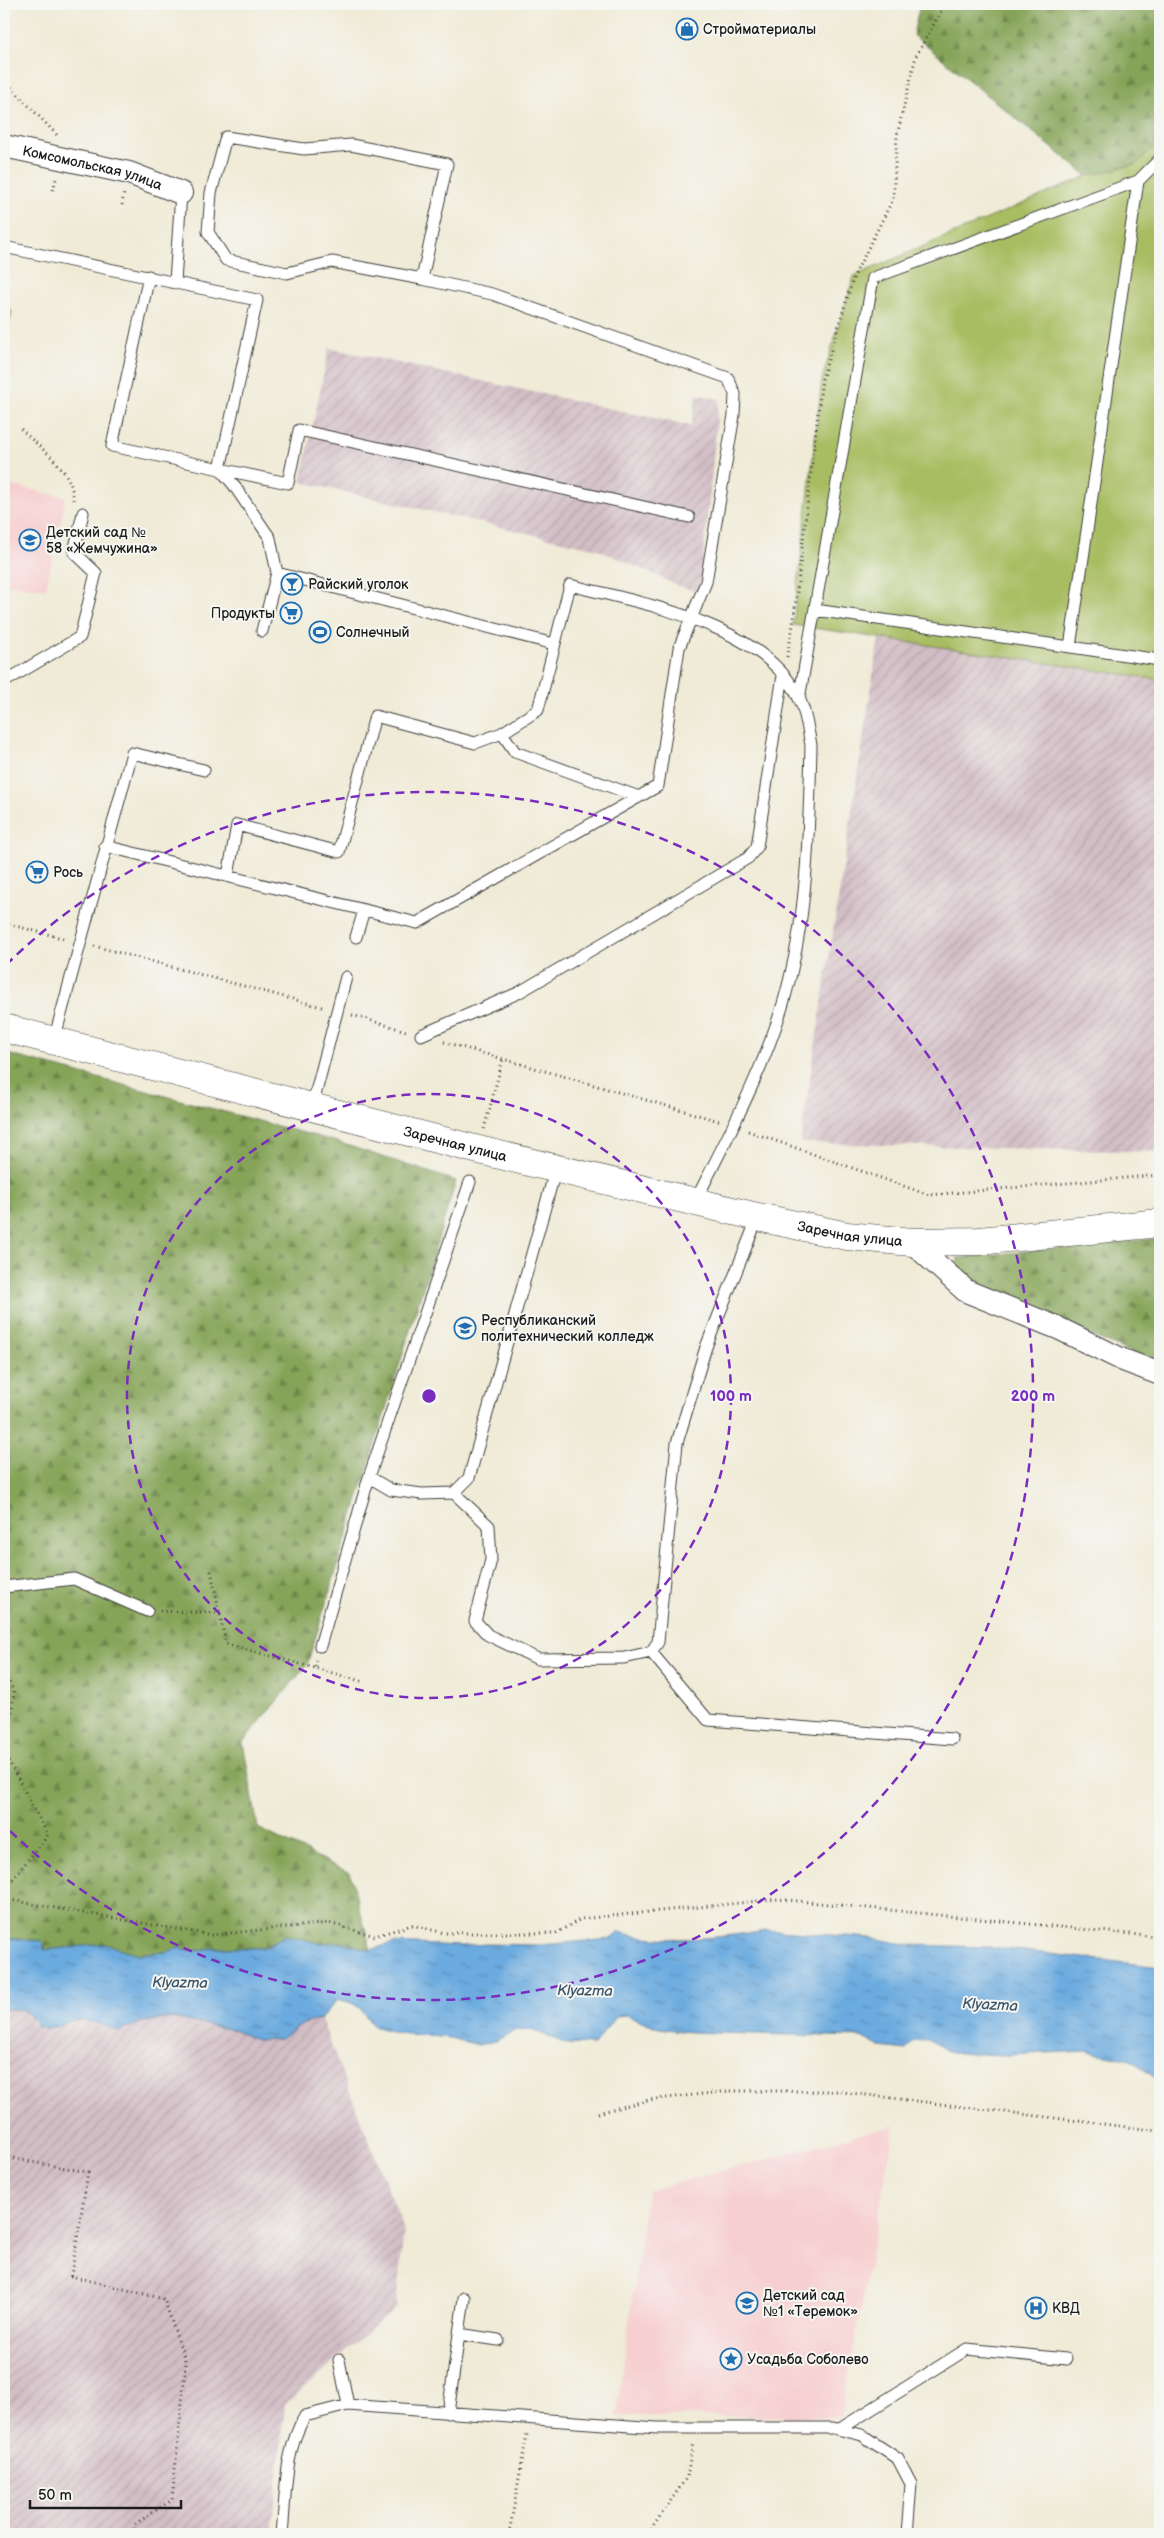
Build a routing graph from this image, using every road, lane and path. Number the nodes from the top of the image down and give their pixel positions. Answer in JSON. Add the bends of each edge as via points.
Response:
{"nodes":[{"id":1,"x":945,"y":4,"type":"edge"},
{"id":2,"x":4,"y":80,"type":"edge"},
{"id":3,"x":4,"y":146,"type":"edge"},
{"id":4,"x":1160,"y":159,"type":"edge"},
{"id":5,"x":83,"y":163,"type":"junction"},
{"id":6,"x":1138,"y":181,"type":"junction"},
{"id":7,"x":180,"y":193,"type":"joint"},
{"id":8,"x":4,"y":247,"type":"edge"},
{"id":9,"x":149,"y":276,"type":"junction"},
{"id":10,"x":422,"y":280,"type":"junction"},
{"id":11,"x":175,"y":282,"type":"junction"},
{"id":12,"x":21,"y":429,"type":"dead end"},
{"id":13,"x":220,"y":469,"type":"junction"},
{"id":14,"x":83,"y":513,"type":"joint"},
{"id":15,"x":690,"y":517,"type":"dead end"},
{"id":16,"x":277,"y":573,"type":"junction"},
{"id":17,"x":815,"y":610,"type":"junction"},
{"id":18,"x":690,"y":619,"type":"junction"},
{"id":19,"x":262,"y":631,"type":"dead end"},
{"id":20,"x":554,"y":644,"type":"junction"},
{"id":21,"x":1070,"y":646,"type":"junction"},
{"id":22,"x":1160,"y":660,"type":"edge"},
{"id":23,"x":783,"y":675,"type":"junction"},
{"id":24,"x":4,"y":682,"type":"edge"},
{"id":25,"x":799,"y":699,"type":"junction"},
{"id":26,"x":502,"y":733,"type":"junction"},
{"id":27,"x":204,"y":770,"type":"dead end"},
{"id":28,"x":639,"y":797,"type":"junction"},
{"id":29,"x":106,"y":846,"type":"junction"},
{"id":30,"x":228,"y":876,"type":"junction"},
{"id":31,"x":364,"y":910,"type":"junction"},
{"id":32,"x":4,"y":923,"type":"edge"},
{"id":33,"x":356,"y":936,"type":"dead end"},
{"id":34,"x":80,"y":943,"type":"junction"},
{"id":35,"x":346,"y":977,"type":"dead end"},
{"id":36,"x":4,"y":1028,"type":"edge"},
{"id":37,"x":421,"y":1035,"type":"dead end"},
{"id":38,"x":54,"y":1040,"type":"junction"},
{"id":39,"x":502,"y":1059,"type":"dead end"},
{"id":40,"x":312,"y":1107,"type":"junction"},
{"id":41,"x":733,"y":1126,"type":"junction"},
{"id":42,"x":483,"y":1132,"type":"dead end"},
{"id":43,"x":556,"y":1168,"type":"junction"},
{"id":44,"x":1160,"y":1175,"type":"edge"},
{"id":45,"x":470,"y":1182,"type":"dead end"},
{"id":46,"x":695,"y":1202,"type":"junction"},
{"id":47,"x":758,"y":1217,"type":"junction"},
{"id":48,"x":1160,"y":1223,"type":"edge"},
{"id":49,"x":912,"y":1242,"type":"junction"},
{"id":50,"x":1160,"y":1374,"type":"edge"},
{"id":51,"x":369,"y":1477,"type":"junction"},
{"id":52,"x":454,"y":1493,"type":"junction"},
{"id":53,"x":211,"y":1571,"type":"dead end"},
{"id":54,"x":4,"y":1587,"type":"edge"},
{"id":55,"x":147,"y":1611,"type":"joint"},
{"id":56,"x":220,"y":1614,"type":"junction"},
{"id":57,"x":320,"y":1646,"type":"joint"},
{"id":58,"x":651,"y":1652,"type":"junction"},
{"id":59,"x":315,"y":1668,"type":"junction"},
{"id":60,"x":4,"y":1674,"type":"edge"},
{"id":61,"x":364,"y":1682,"type":"dead end"},
{"id":62,"x":952,"y":1739,"type":"dead end"},
{"id":63,"x":4,"y":1890,"type":"edge"},
{"id":64,"x":4,"y":1899,"type":"edge"},
{"id":65,"x":1160,"y":1937,"type":"edge"},
{"id":66,"x":598,"y":2112,"type":"dead end"},
{"id":67,"x":1160,"y":2131,"type":"edge"},
{"id":68,"x":4,"y":2157,"type":"edge"},
{"id":69,"x":464,"y":2298,"type":"dead end"},
{"id":70,"x":459,"y":2334,"type":"junction"},
{"id":71,"x":498,"y":2340,"type":"dead end"},
{"id":72,"x":1066,"y":2359,"type":"dead end"},
{"id":73,"x":339,"y":2360,"type":"dead end"},
{"id":74,"x":348,"y":2405,"type":"junction"},
{"id":75,"x":448,"y":2413,"type":"junction"},
{"id":76,"x":530,"y":2420,"type":"junction"},
{"id":77,"x":695,"y":2429,"type":"junction"},
{"id":78,"x":840,"y":2429,"type":"junction"},
{"id":79,"x":134,"y":2534,"type":"edge"},
{"id":80,"x":282,"y":2534,"type":"edge"},
{"id":81,"x":509,"y":2534,"type":"edge"},
{"id":82,"x":648,"y":2534,"type":"edge"},
{"id":83,"x":908,"y":2534,"type":"edge"}],
"edges":[{"from":1,"to":23,"type":"path","via":[[916,56],[897,135],[893,198],[854,276],[822,379],[793,625]]},
{"from":2,"to":5,"type":"path"},
{"from":3,"to":5,"type":"street","name":"Комсомольская улица"},
{"from":4,"to":6,"type":"lane"},
{"from":5,"to":7,"type":"street","name":"Комсомольская улица","via":[[129,173]]},
{"from":6,"to":17,"type":"lane","via":[[873,278]]},
{"from":6,"to":21,"type":"lane"},
{"from":7,"to":11,"type":"lane"},
{"from":8,"to":9,"type":"lane"},
{"from":9,"to":11,"type":"lane"},
{"from":9,"to":13,"type":"lane","via":[[112,446]]},
{"from":10,"to":10,"type":"lane","via":[[447,164],[351,145],[304,149],[226,136],[211,193],[208,232],[226,260],[287,273],[332,262]]},
{"from":10,"to":18,"type":"lane","via":[[492,294],[728,378],[734,394],[734,416],[706,582]]},
{"from":11,"to":13,"type":"lane","via":[[257,300]]},
{"from":12,"to":14,"type":"path","via":[[60,465],[74,490],[73,504]]},
{"from":13,"to":15,"type":"lane","via":[[288,483],[299,430]]},
{"from":13,"to":16,"type":"lane","via":[[270,538]]},
{"from":14,"to":24,"type":"lane","via":[[74,552],[96,573],[80,638]]},
{"from":16,"to":19,"type":"lane"},
{"from":16,"to":20,"type":"lane"},
{"from":17,"to":21,"type":"lane"},
{"from":17,"to":25,"type":"lane"},
{"from":18,"to":20,"type":"lane","via":[[570,585]]},
{"from":18,"to":23,"type":"lane","via":[[748,643]]},
{"from":18,"to":28,"type":"lane","via":[[679,648],[658,786]]},
{"from":20,"to":26,"type":"lane","via":[[538,710]]},
{"from":21,"to":22,"type":"lane"},
{"from":23,"to":25,"type":"lane"},
{"from":23,"to":37,"type":"lane","via":[[757,847],[748,858],[518,993]]},
{"from":25,"to":41,"type":"lane","via":[[811,745],[802,909],[785,998]]},
{"from":26,"to":28,"type":"lane","via":[[515,752]]},
{"from":26,"to":30,"type":"lane","via":[[475,743],[375,716],[339,852],[237,824]]},
{"from":27,"to":29,"type":"lane","via":[[132,753]]},
{"from":28,"to":31,"type":"lane","via":[[416,922]]},
{"from":29,"to":30,"type":"lane"},
{"from":29,"to":34,"type":"lane"},
{"from":30,"to":31,"type":"lane"},
{"from":31,"to":33,"type":"lane"},
{"from":32,"to":34,"type":"path"},
{"from":34,"to":38,"type":"lane"},
{"from":35,"to":40,"type":"lane"},
{"from":36,"to":38,"type":"street","name":"Заречная улица"},
{"from":38,"to":40,"type":"street","name":"Заречная улица"},
{"from":39,"to":42,"type":"path"},
{"from":40,"to":43,"type":"street","name":"Заречная улица"},
{"from":41,"to":44,"type":"path","via":[[929,1195]]},
{"from":41,"to":46,"type":"lane"},
{"from":43,"to":46,"type":"street","name":"Заречная улица"},
{"from":43,"to":52,"type":"lane","via":[[469,1478]]},
{"from":45,"to":51,"type":"lane"},
{"from":46,"to":47,"type":"street","name":"Заречная улица"},
{"from":47,"to":49,"type":"street","name":"Заречная улица","via":[[847,1236]]},
{"from":47,"to":58,"type":"lane","via":[[706,1346],[677,1443],[658,1642]]},
{"from":48,"to":49,"type":"street","name":"Заречная улица","via":[[979,1241]]},
{"from":49,"to":50,"type":"street","name":"Заречная улица","via":[[966,1291]]},
{"from":51,"to":52,"type":"lane","via":[[391,1490],[422,1494]]},
{"from":51,"to":57,"type":"lane"},
{"from":52,"to":58,"type":"lane","via":[[488,1526],[491,1560],[474,1621],[488,1635],[538,1658],[624,1658]]},
{"from":53,"to":56,"type":"path"},
{"from":54,"to":55,"type":"lane","via":[[74,1579]]},
{"from":55,"to":56,"type":"path"},
{"from":56,"to":59,"type":"path","via":[[226,1644]]},
{"from":57,"to":59,"type":"path"},
{"from":58,"to":62,"type":"lane","via":[[708,1720]]},
{"from":59,"to":61,"type":"path"},
{"from":60,"to":63,"type":"path","via":[[14,1691],[7,1758],[48,1835]]},
{"from":64,"to":65,"type":"path","via":[[211,1935],[329,1922],[375,1936],[412,1925],[444,1932],[556,1933],[581,1919],[778,1899]]},
{"from":66,"to":67,"type":"path","via":[[648,2100],[730,2091],[835,2091]]},
{"from":68,"to":79,"type":"path","via":[[88,2172],[71,2276],[164,2298],[186,2363],[172,2500],[135,2524]]},
{"from":69,"to":70,"type":"lane"},
{"from":70,"to":71,"type":"lane"},
{"from":70,"to":75,"type":"lane"},
{"from":72,"to":78,"type":"lane","via":[[967,2349]]},
{"from":73,"to":74,"type":"lane"},
{"from":74,"to":75,"type":"lane"},
{"from":74,"to":80,"type":"lane","via":[[305,2416],[296,2432],[289,2460]]},
{"from":75,"to":76,"type":"lane"},
{"from":76,"to":77,"type":"lane","via":[[646,2421]]},
{"from":76,"to":81,"type":"path"},
{"from":77,"to":78,"type":"lane"},
{"from":77,"to":82,"type":"path","via":[[687,2477]]},
{"from":78,"to":83,"type":"lane","via":[[862,2435],[898,2459],[911,2484]]}]}
